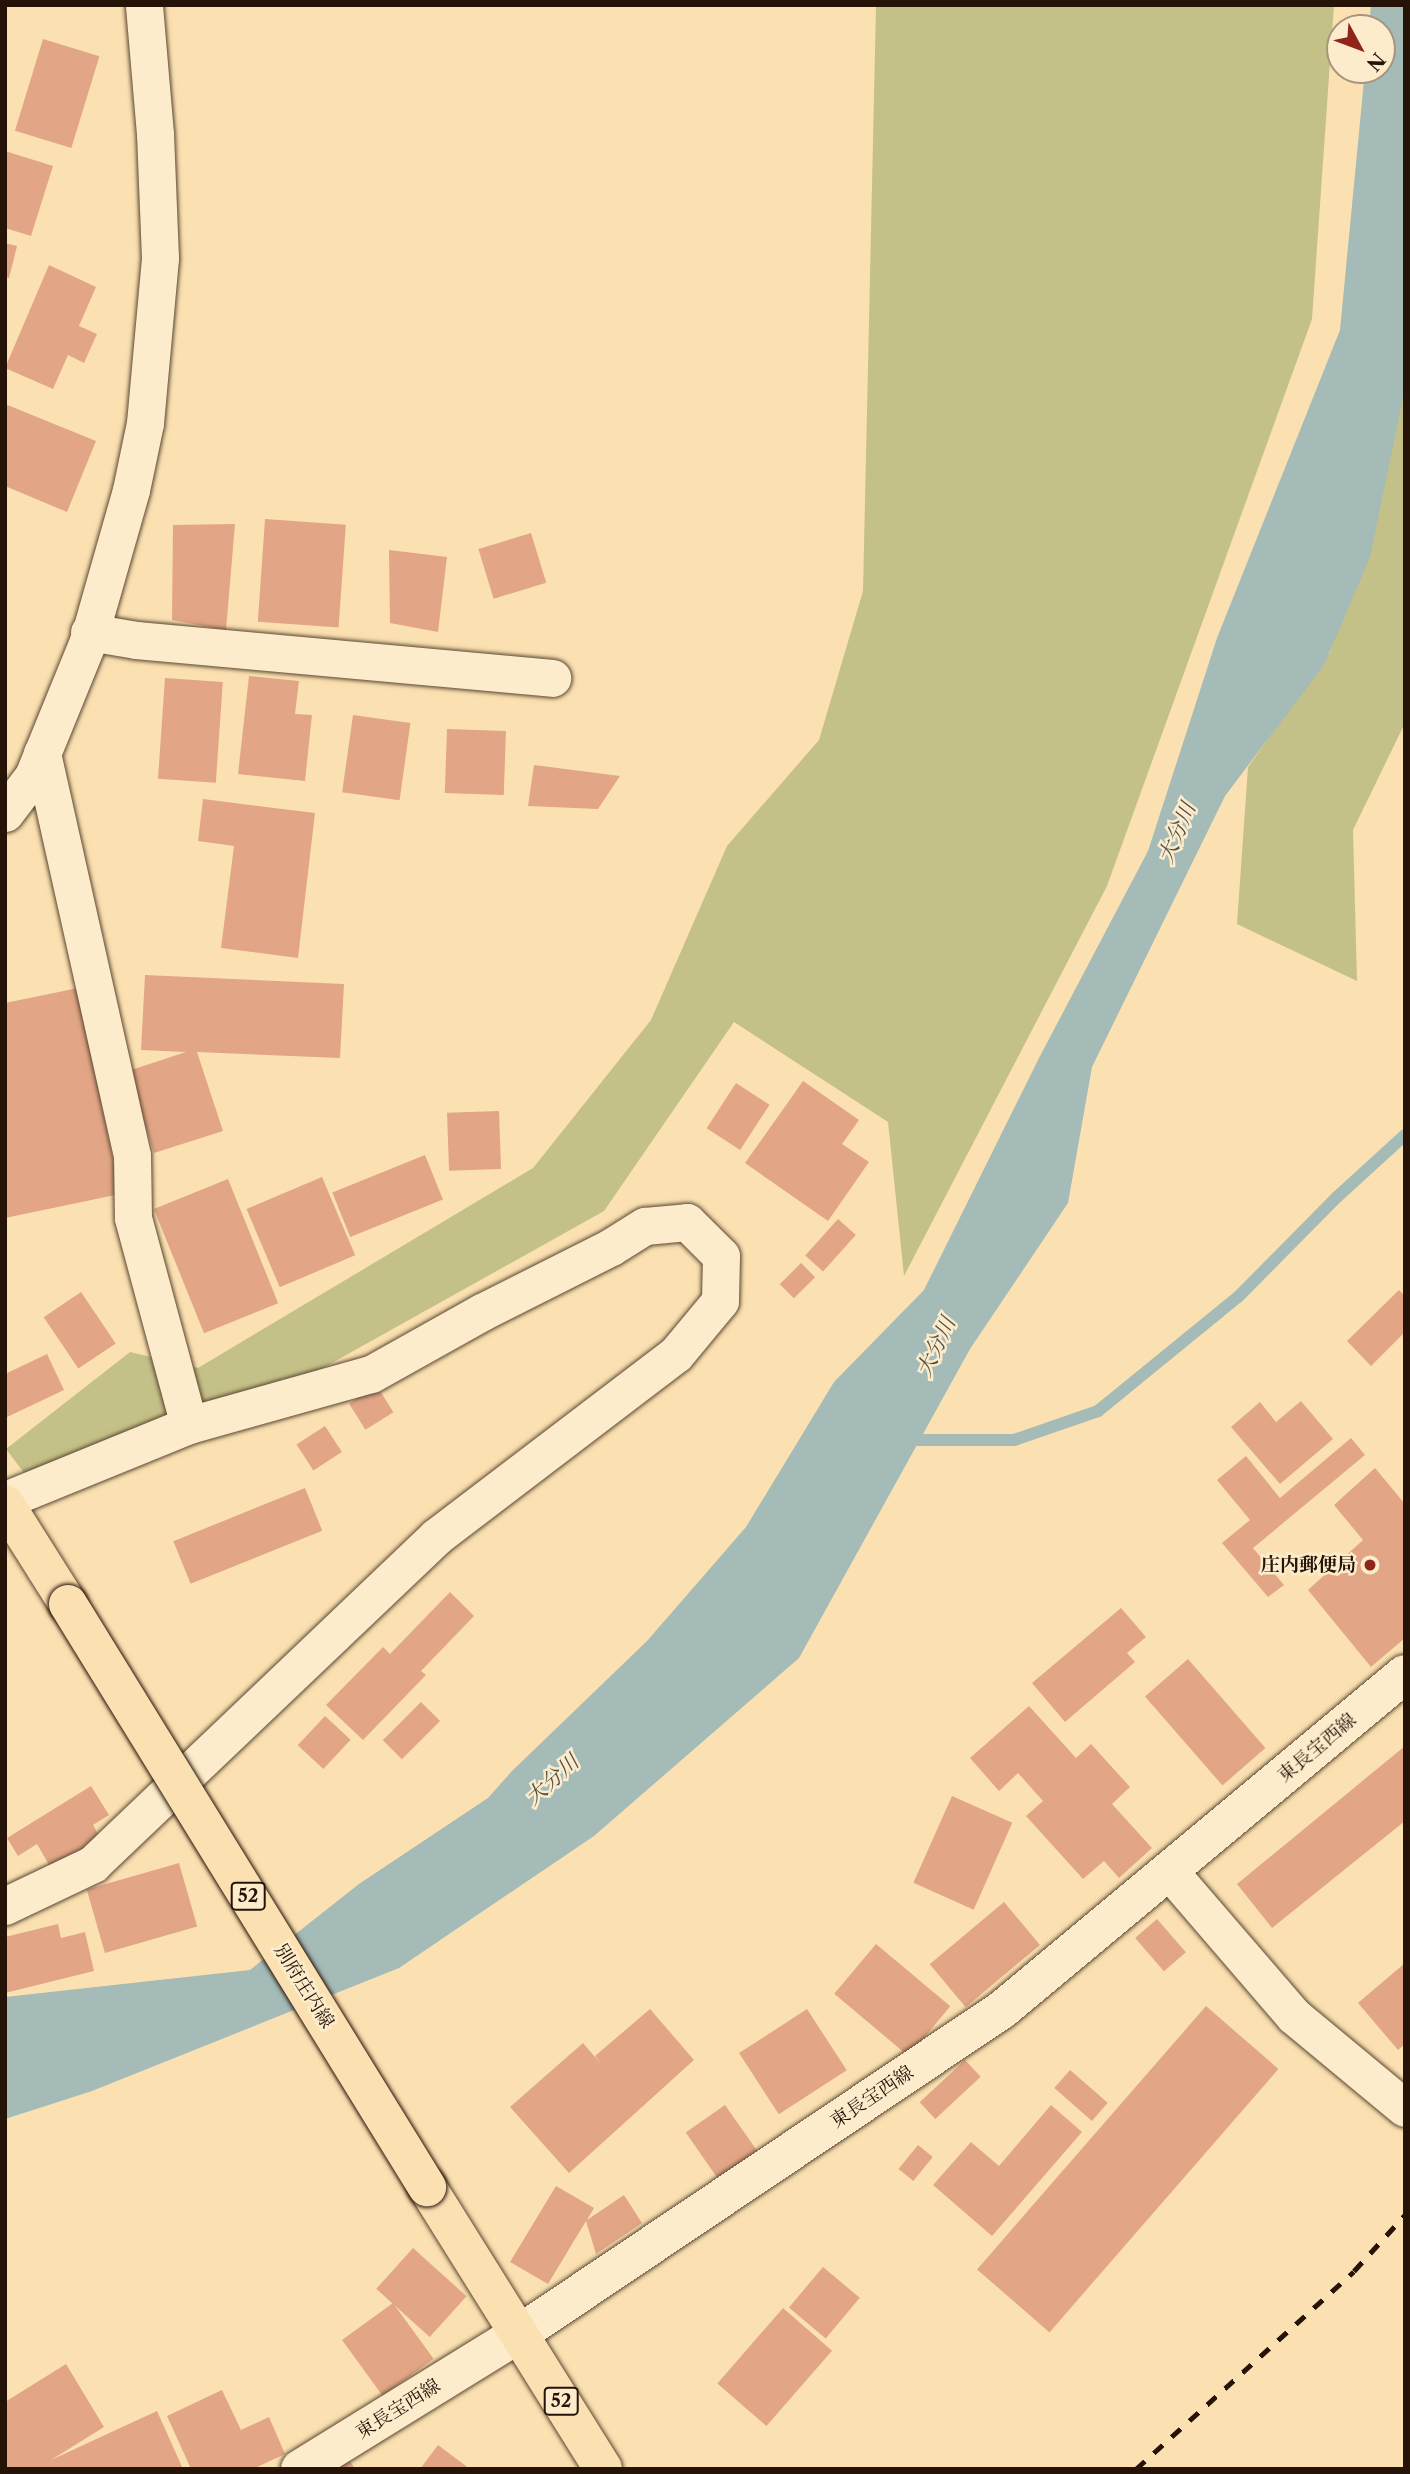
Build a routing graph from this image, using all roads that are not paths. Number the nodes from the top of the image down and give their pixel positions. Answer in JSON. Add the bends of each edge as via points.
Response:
{"nodes":[{"id":1,"x":144,"y":5,"type":"edge"},
{"id":2,"x":89,"y":632,"type":"junction"},
{"id":3,"x":552,"y":678,"type":"dead end"},
{"id":4,"x":42,"y":753,"type":"junction"},
{"id":5,"x":5,"y":813,"type":"edge"},
{"id":6,"x":189,"y":1425,"type":"junction"},
{"id":7,"x":5,"y":1502,"type":"edge"},
{"id":8,"x":1405,"y":1674,"type":"edge"},
{"id":9,"x":1170,"y":1872,"type":"junction"},
{"id":10,"x":5,"y":1906,"type":"edge"},
{"id":11,"x":1405,"y":2108,"type":"edge"},
{"id":12,"x":519,"y":2334,"type":"junction"},
{"id":13,"x":300,"y":2469,"type":"edge"},
{"id":14,"x":603,"y":2469,"type":"edge"}],
"edges":[{"from":1,"to":2,"type":"street","via":[[159,199],[153,363],[131,490]]},
{"from":2,"to":3,"type":"street"},
{"from":2,"to":4,"type":"street"},
{"from":4,"to":5,"type":"street","via":[[33,776]]},
{"from":4,"to":6,"type":"street","via":[[132,1154],[133,1218]]},
{"from":6,"to":7,"type":"street"},
{"from":6,"to":10,"type":"street","via":[[371,1374],[645,1226],[687,1222],[721,1256],[720,1301],[676,1354],[436,1536],[93,1864]]},
{"from":7,"to":12,"type":"main road","name":"別府庄内線","number":"52","bridge":true},
{"from":8,"to":9,"type":"main road","name":"東長宝西線"},
{"from":9,"to":11,"type":"street","via":[[1294,2016]]},
{"from":9,"to":12,"type":"main road","name":"東長宝西線","via":[[1003,2009]]},
{"from":12,"to":13,"type":"main road","name":"東長宝西線"},
{"from":12,"to":14,"type":"main road","name":"別府庄内線","number":"52"}]}
